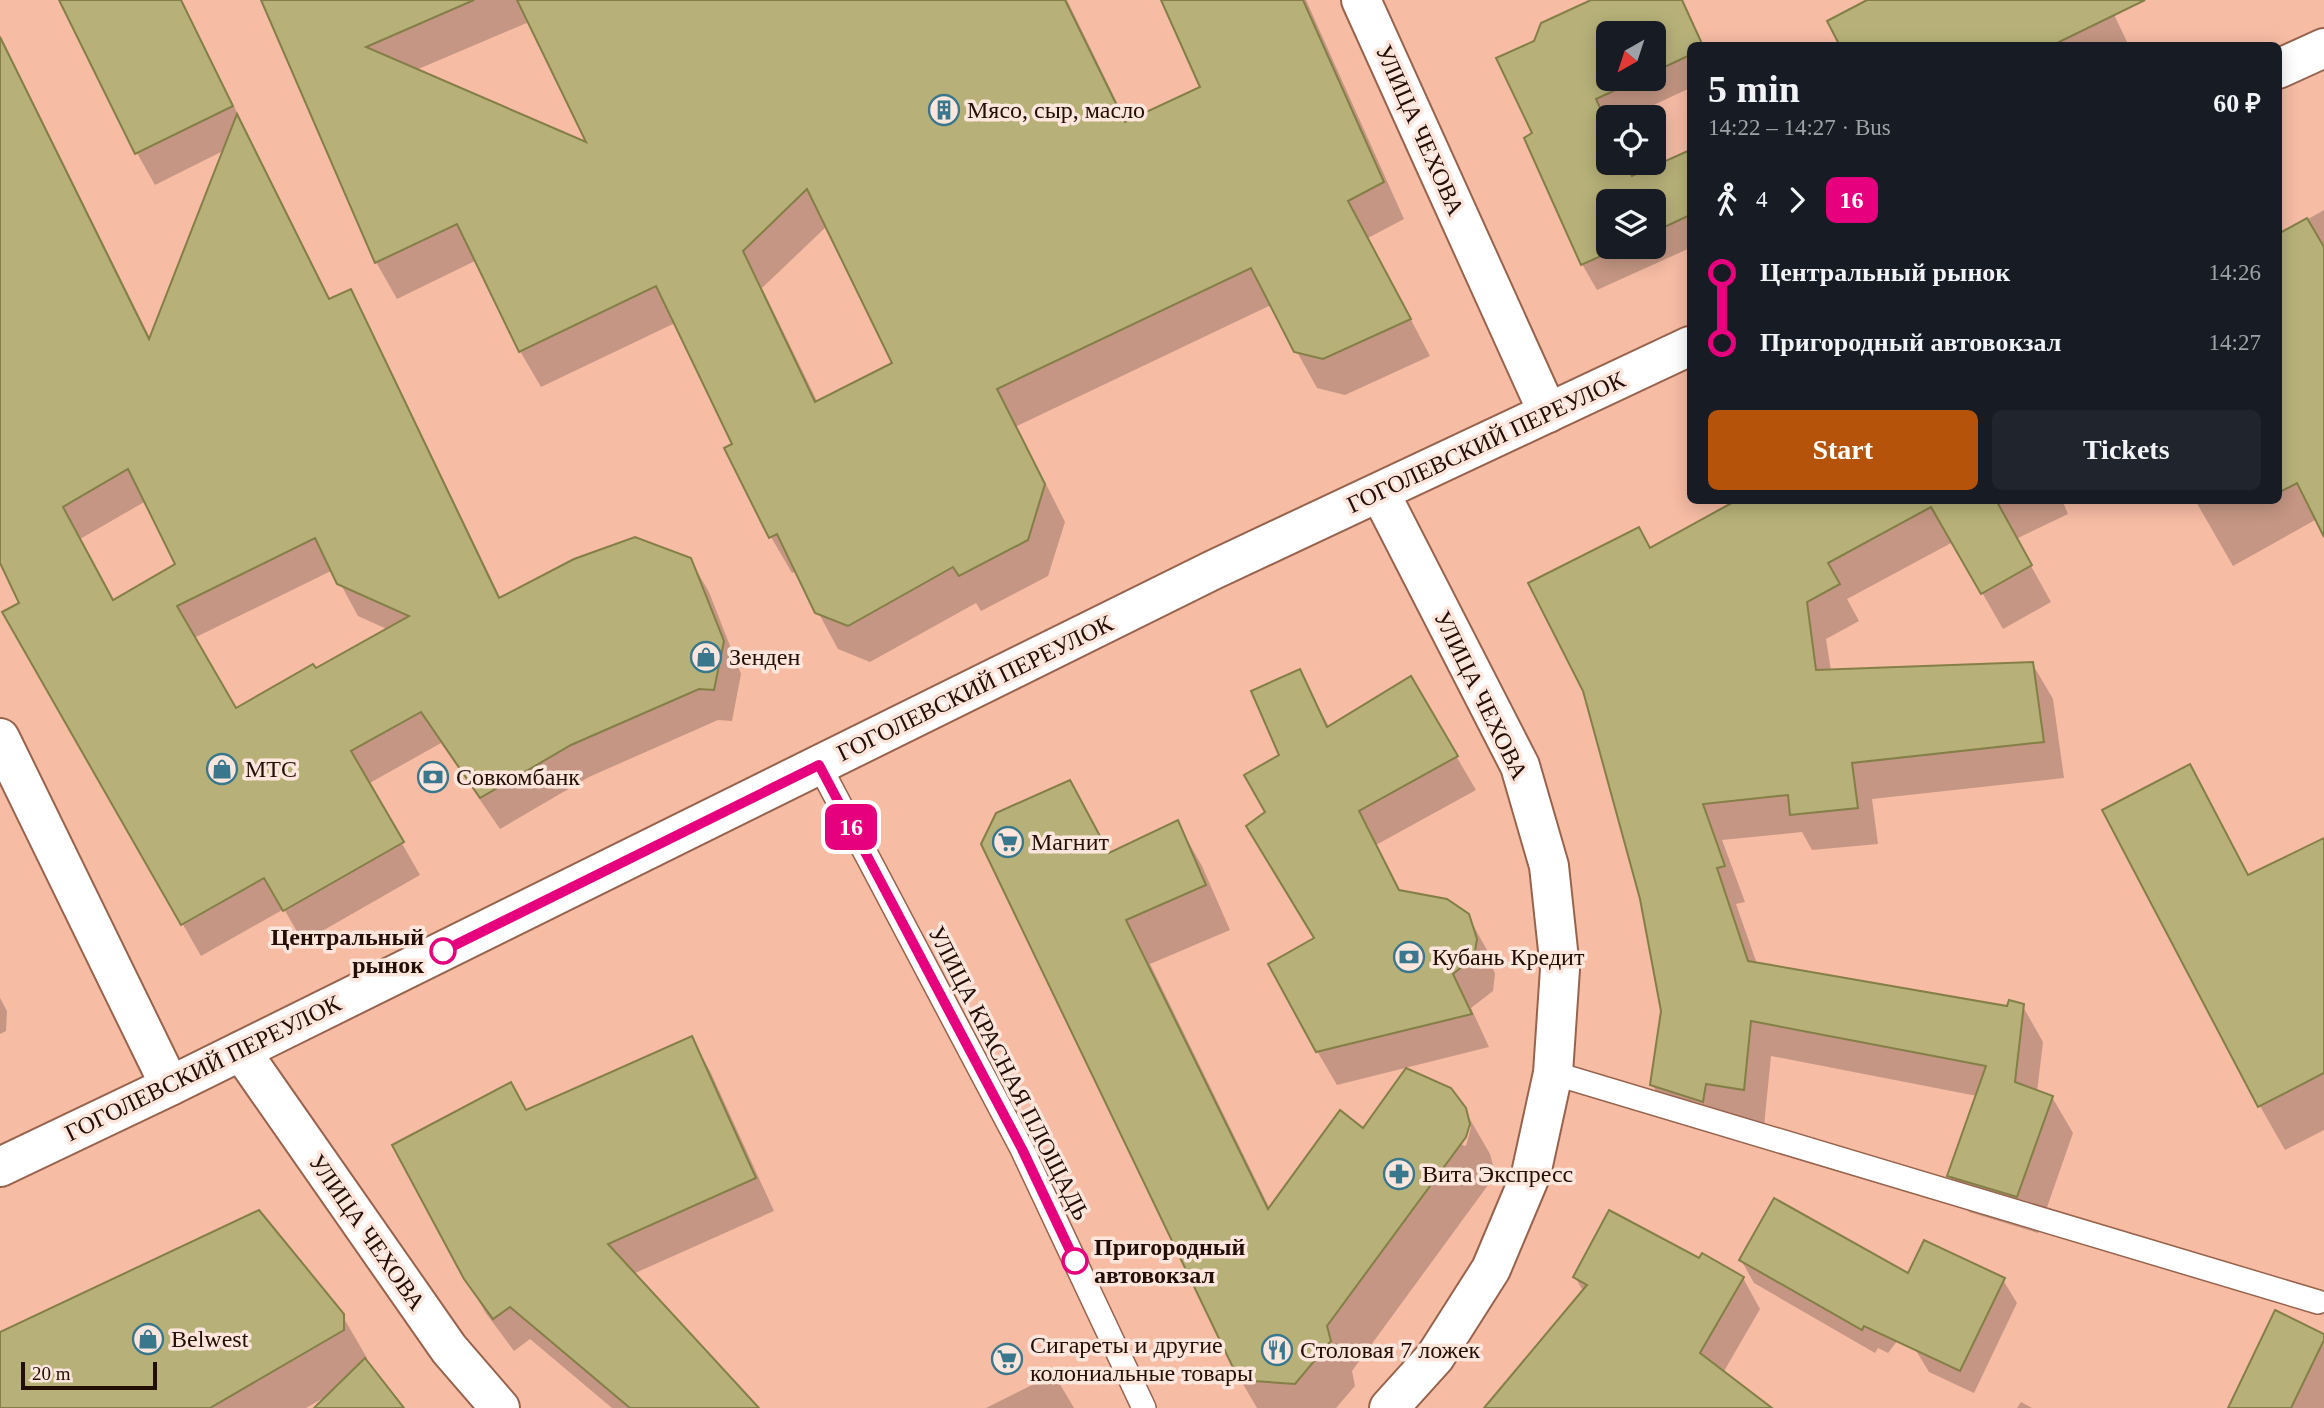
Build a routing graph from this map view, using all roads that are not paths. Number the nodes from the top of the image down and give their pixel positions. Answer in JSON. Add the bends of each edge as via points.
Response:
{"nodes":[{"id":1,"x":1362,"y":0,"type":"edge"},
{"id":2,"x":2324,"y":48,"type":"edge"},
{"id":3,"x":2282,"y":67,"type":"edge"},
{"id":4,"x":1687,"y":347,"type":"edge"},
{"id":5,"x":1548,"y":413,"type":"junction"},
{"id":6,"x":1380,"y":493,"type":"junction"},
{"id":7,"x":0,"y":738,"type":"edge"},
{"id":8,"x":819,"y":765,"type":"junction"},
{"id":9,"x":241,"y":1051,"type":"junction"},
{"id":10,"x":1553,"y":1073,"type":"junction"},
{"id":11,"x":170,"y":1086,"type":"junction"},
{"id":12,"x":0,"y":1167,"type":"edge"},
{"id":13,"x":2318,"y":1302,"type":"dead end"},
{"id":14,"x":500,"y":1408,"type":"edge"},
{"id":15,"x":1144,"y":1408,"type":"edge"},
{"id":16,"x":1389,"y":1408,"type":"edge"}],
"edges":[{"from":1,"to":5,"type":"main road","name":"УЛИЦА ЧЕХОВА"},
{"from":2,"to":3,"type":"main road"},
{"from":4,"to":5,"type":"main road","name":"ГОГОЛЕВСКИЙ ПЕРЕУЛОК"},
{"from":5,"to":6,"type":"main road","name":"ГОГОЛЕВСКИЙ ПЕРЕУЛОК"},
{"from":6,"to":8,"type":"main road","name":"ГОГОЛЕВСКИЙ ПЕРЕУЛОК","via":[[1213,570]]},
{"from":6,"to":10,"type":"main road","name":"УЛИЦА ЧЕХОВА","via":[[1520,766],[1552,892],[1560,969]]},
{"from":7,"to":11,"type":"main road"},
{"from":8,"to":9,"type":"main road","name":"ГОГОЛЕВСКИЙ ПЕРЕУЛОК"},
{"from":8,"to":15,"type":"lane","name":"УЛИЦА КРАСНАЯ ПЛОЩАДЬ","via":[[1022,1149]]},
{"from":9,"to":11,"type":"main road","name":"ГОГОЛЕВСКИЙ ПЕРЕУЛОК"},
{"from":9,"to":14,"type":"main road","name":"УЛИЦА ЧЕХОВА","via":[[449,1349]]},
{"from":10,"to":13,"type":"lane"},
{"from":10,"to":16,"type":"main road","name":"УЛИЦА ЧЕХОВА","via":[[1531,1174],[1491,1269],[1435,1357]]},
{"from":11,"to":12,"type":"main road","name":"ГОГОЛЕВСКИЙ ПЕРЕУЛОК"}]}
